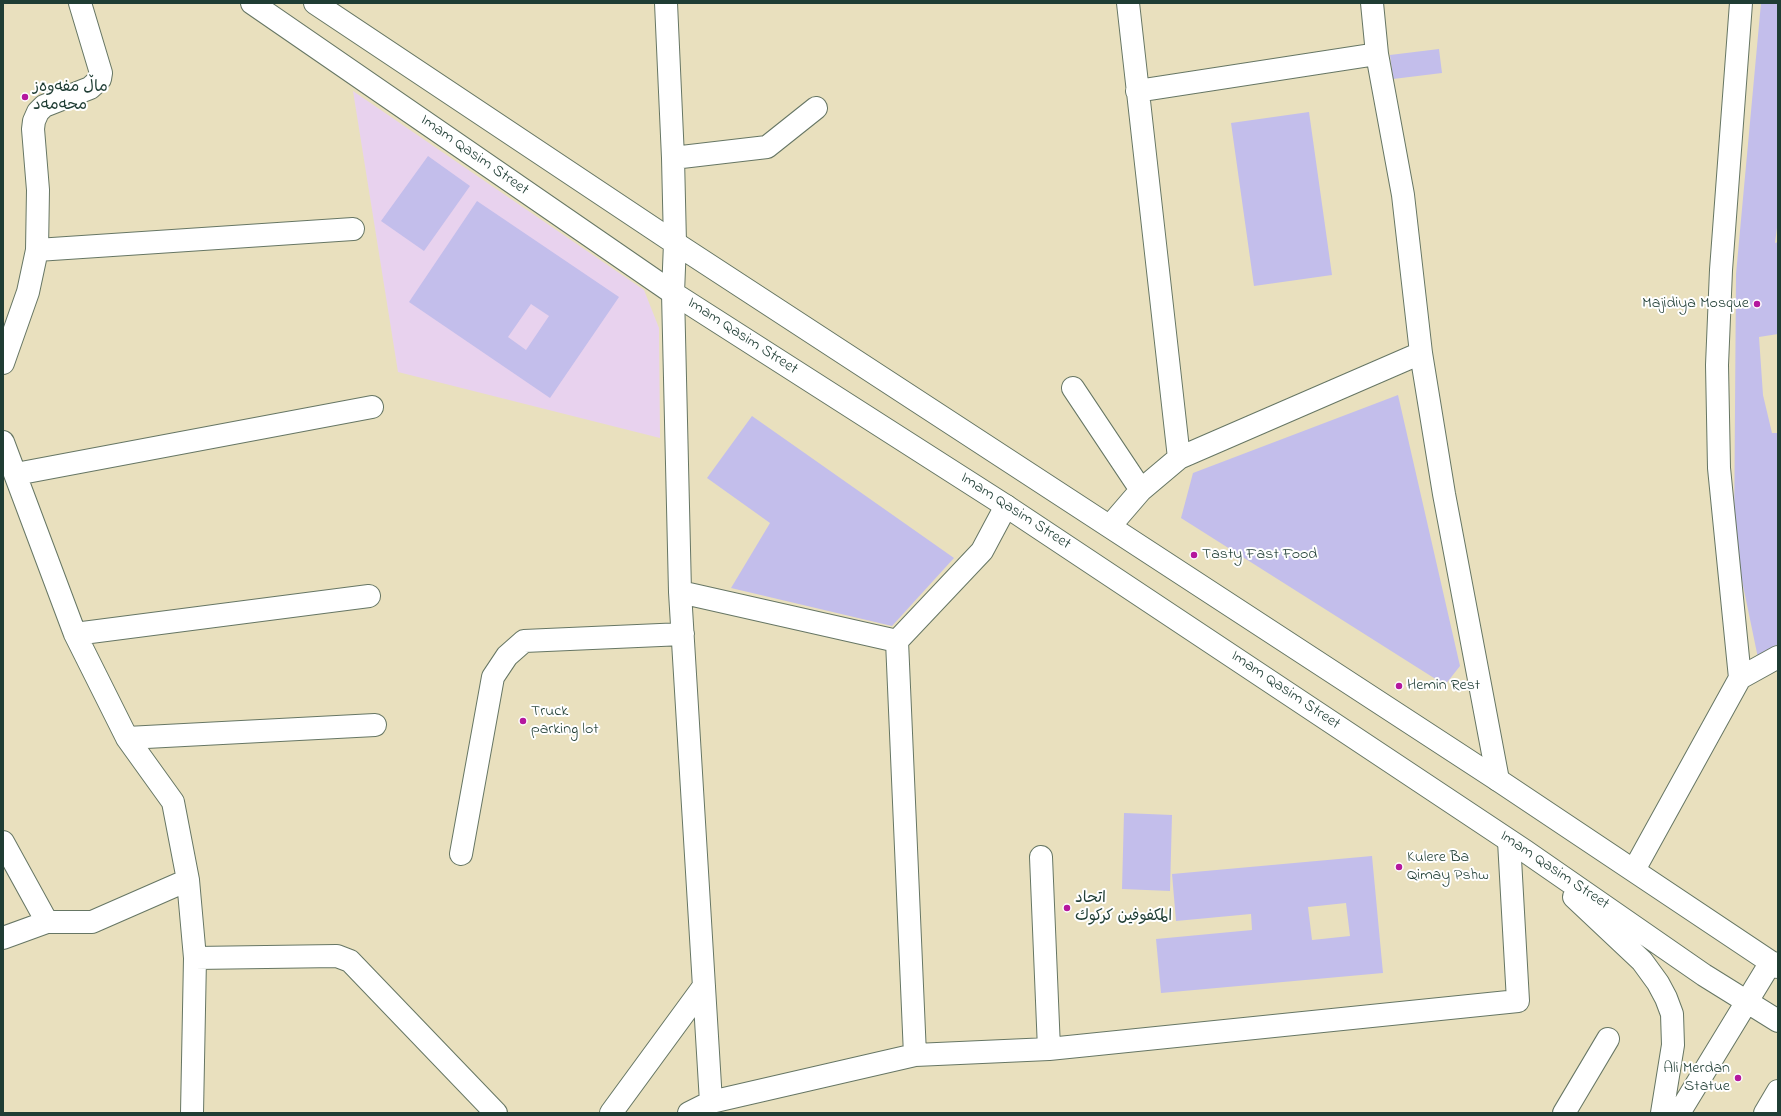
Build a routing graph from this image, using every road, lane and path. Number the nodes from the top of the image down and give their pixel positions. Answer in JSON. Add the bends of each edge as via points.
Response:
{"nodes":[{"id":1,"x":80,"y":3,"type":"edge"},
{"id":2,"x":252,"y":3,"type":"edge"},
{"id":3,"x":315,"y":3,"type":"edge"},
{"id":4,"x":666,"y":3,"type":"edge"},
{"id":5,"x":1128,"y":3,"type":"edge"},
{"id":6,"x":1372,"y":3,"type":"edge"},
{"id":7,"x":1741,"y":3,"type":"edge"},
{"id":8,"x":1377,"y":54,"type":"junction"},
{"id":9,"x":1137,"y":91,"type":"junction"},
{"id":10,"x":816,"y":108,"type":"dead end"},
{"id":11,"x":673,"y":158,"type":"junction"},
{"id":12,"x":352,"y":229,"type":"dead end"},
{"id":13,"x":675,"y":243,"type":"junction"},
{"id":14,"x":37,"y":250,"type":"junction"},
{"id":15,"x":673,"y":293,"type":"junction"},
{"id":16,"x":1421,"y":353,"type":"junction"},
{"id":17,"x":3,"y":363,"type":"edge"},
{"id":18,"x":1073,"y":388,"type":"dead end"},
{"id":19,"x":372,"y":407,"type":"dead end"},
{"id":20,"x":3,"y":442,"type":"edge"},
{"id":21,"x":1179,"y":458,"type":"junction"},
{"id":22,"x":16,"y":474,"type":"junction"},
{"id":23,"x":1140,"y":490,"type":"junction"},
{"id":24,"x":1006,"y":506,"type":"junction"},
{"id":25,"x":1110,"y":526,"type":"junction"},
{"id":26,"x":680,"y":592,"type":"junction"},
{"id":27,"x":369,"y":596,"type":"dead end"},
{"id":28,"x":76,"y":634,"type":"junction"},
{"id":29,"x":683,"y":634,"type":"junction"},
{"id":30,"x":897,"y":641,"type":"junction"},
{"id":31,"x":1778,"y":657,"type":"edge"},
{"id":32,"x":1740,"y":678,"type":"junction"},
{"id":33,"x":375,"y":725,"type":"dead end"},
{"id":34,"x":127,"y":738,"type":"junction"},
{"id":35,"x":1498,"y":780,"type":"junction"},
{"id":36,"x":3,"y":842,"type":"edge"},
{"id":37,"x":1517,"y":846,"type":"junction"},
{"id":38,"x":461,"y":854,"type":"dead end"},
{"id":39,"x":1041,"y":857,"type":"dead end"},
{"id":40,"x":1634,"y":870,"type":"junction"},
{"id":41,"x":188,"y":880,"type":"junction"},
{"id":42,"x":47,"y":922,"type":"junction"},
{"id":43,"x":3,"y":938,"type":"edge"},
{"id":44,"x":195,"y":958,"type":"junction"},
{"id":45,"x":1774,"y":965,"type":"edge"},
{"id":46,"x":704,"y":986,"type":"junction"},
{"id":47,"x":1747,"y":1002,"type":"junction"},
{"id":48,"x":1778,"y":1021,"type":"edge"},
{"id":49,"x":1608,"y":1039,"type":"dead end"},
{"id":50,"x":1049,"y":1048,"type":"junction"},
{"id":51,"x":915,"y":1055,"type":"junction"},
{"id":52,"x":1778,"y":1091,"type":"edge"},
{"id":53,"x":711,"y":1102,"type":"junction"},
{"id":54,"x":192,"y":1113,"type":"edge"},
{"id":55,"x":496,"y":1113,"type":"edge"},
{"id":56,"x":611,"y":1113,"type":"edge"},
{"id":57,"x":689,"y":1113,"type":"edge"},
{"id":58,"x":1564,"y":1113,"type":"edge"},
{"id":59,"x":1662,"y":1113,"type":"edge"},
{"id":60,"x":1679,"y":1113,"type":"edge"},
{"id":61,"x":1765,"y":1113,"type":"edge"}],
"edges":[{"from":1,"to":14,"type":"street","via":[[101,73],[100,79],[90,88],[44,106],[34,121],[38,190]]},
{"from":2,"to":15,"type":"street","name":"Imam Qasim Street"},
{"from":3,"to":13,"type":"street"},
{"from":4,"to":11,"type":"street"},
{"from":5,"to":9,"type":"street"},
{"from":6,"to":8,"type":"street"},
{"from":7,"to":32,"type":"street","via":[[1720,270],[1717,365],[1719,468]]},
{"from":8,"to":9,"type":"street"},
{"from":8,"to":16,"type":"street","via":[[1403,195]]},
{"from":9,"to":21,"type":"street"},
{"from":10,"to":11,"type":"street","via":[[767,147]]},
{"from":11,"to":13,"type":"street"},
{"from":12,"to":14,"type":"street"},
{"from":13,"to":15,"type":"street"},
{"from":13,"to":25,"type":"street"},
{"from":14,"to":17,"type":"street","via":[[28,292]]},
{"from":15,"to":24,"type":"street","name":"Imam Qasim Street"},
{"from":15,"to":26,"type":"street"},
{"from":16,"to":21,"type":"street"},
{"from":16,"to":35,"type":"street","via":[[1444,494]]},
{"from":18,"to":23,"type":"street"},
{"from":19,"to":22,"type":"street"},
{"from":20,"to":22,"type":"street"},
{"from":21,"to":23,"type":"street"},
{"from":22,"to":28,"type":"street"},
{"from":23,"to":25,"type":"street"},
{"from":24,"to":30,"type":"street","via":[[982,551]]},
{"from":24,"to":37,"type":"street","name":"Imam Qasim Street"},
{"from":25,"to":35,"type":"street"},
{"from":26,"to":29,"type":"street"},
{"from":26,"to":30,"type":"street"},
{"from":27,"to":28,"type":"street"},
{"from":28,"to":34,"type":"street"},
{"from":29,"to":38,"type":"street","via":[[524,641],[507,656],[492,677]]},
{"from":29,"to":46,"type":"street"},
{"from":30,"to":51,"type":"street"},
{"from":31,"to":32,"type":"street"},
{"from":32,"to":40,"type":"street"},
{"from":33,"to":34,"type":"street"},
{"from":34,"to":41,"type":"street","via":[[174,802]]},
{"from":35,"to":40,"type":"street"},
{"from":36,"to":42,"type":"street"},
{"from":37,"to":47,"type":"street","name":"Imam Qasim Street"},
{"from":37,"to":50,"type":"street","via":[[1518,1001]]},
{"from":37,"to":59,"type":"street","via":[[1642,961],[1658,982],[1672,1014],[1674,1046]]},
{"from":39,"to":50,"type":"street"},
{"from":40,"to":45,"type":"street"},
{"from":41,"to":42,"type":"street","via":[[92,922]]},
{"from":41,"to":44,"type":"street"},
{"from":42,"to":43,"type":"street"},
{"from":44,"to":54,"type":"street"},
{"from":44,"to":55,"type":"street","via":[[338,956],[350,961]]},
{"from":45,"to":47,"type":"street"},
{"from":46,"to":53,"type":"street"},
{"from":46,"to":56,"type":"street"},
{"from":47,"to":48,"type":"street","name":"Imam Qasim Street"},
{"from":47,"to":60,"type":"street"},
{"from":49,"to":58,"type":"street"},
{"from":50,"to":51,"type":"street"},
{"from":51,"to":53,"type":"street"},
{"from":52,"to":61,"type":"street"},
{"from":53,"to":57,"type":"street"}]}
